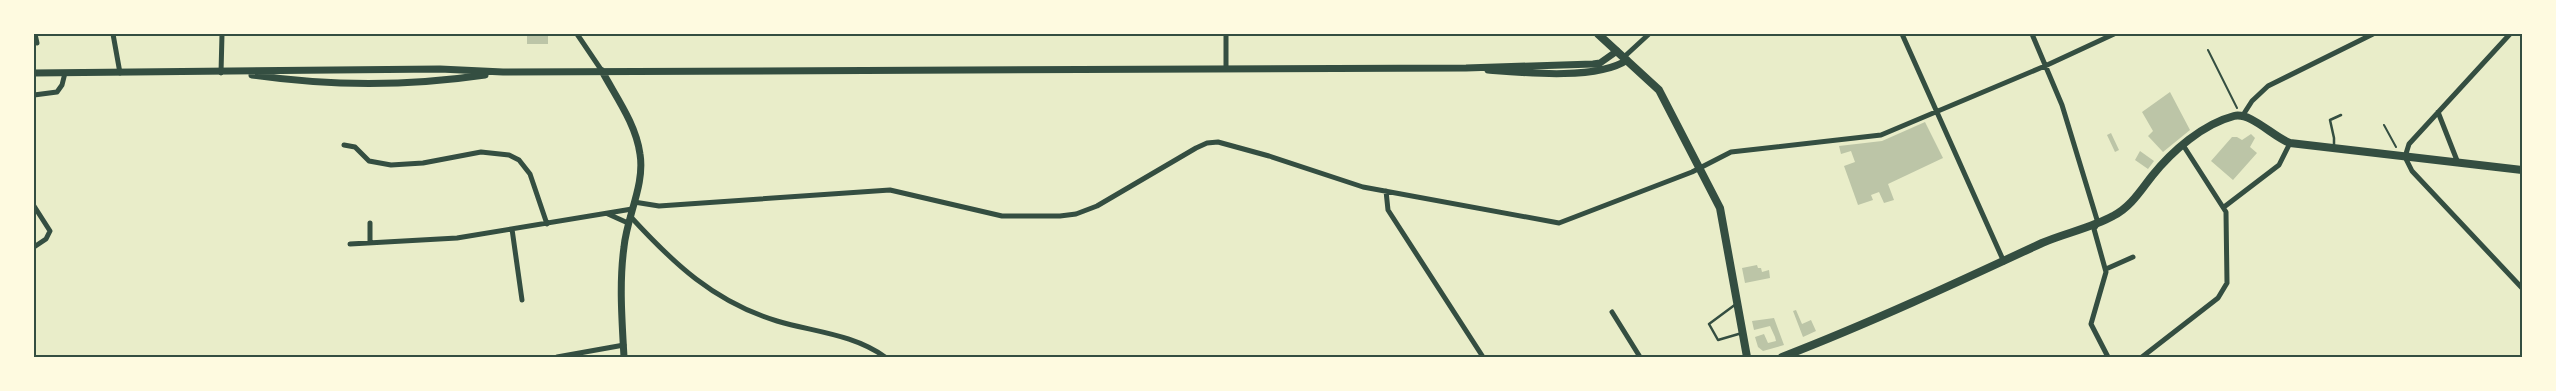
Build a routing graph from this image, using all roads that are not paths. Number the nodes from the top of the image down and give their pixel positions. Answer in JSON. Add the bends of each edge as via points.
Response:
{"nodes":[{"id":1,"x":34,"y":34,"type":"edge"},
{"id":2,"x":113,"y":34,"type":"edge"},
{"id":3,"x":222,"y":34,"type":"edge"},
{"id":4,"x":577,"y":34,"type":"edge"},
{"id":5,"x":1226,"y":34,"type":"edge"},
{"id":6,"x":1598,"y":34,"type":"edge"},
{"id":7,"x":1649,"y":34,"type":"edge"},
{"id":8,"x":1902,"y":34,"type":"edge"},
{"id":9,"x":2032,"y":34,"type":"edge"},
{"id":10,"x":2114,"y":34,"type":"edge"},
{"id":11,"x":2373,"y":34,"type":"edge"},
{"id":12,"x":2510,"y":34,"type":"edge"},
{"id":13,"x":37,"y":43,"type":"dead end"},
{"id":14,"x":1617,"y":51,"type":"junction"},
{"id":15,"x":1626,"y":58,"type":"junction"},
{"id":16,"x":2045,"y":66,"type":"junction"},
{"id":17,"x":1466,"y":68,"type":"junction"},
{"id":18,"x":1226,"y":69,"type":"junction"},
{"id":19,"x":602,"y":71,"type":"junction"},
{"id":20,"x":120,"y":72,"type":"junction"},
{"id":21,"x":503,"y":72,"type":"junction"},
{"id":22,"x":34,"y":73,"type":"edge"},
{"id":23,"x":65,"y":73,"type":"junction"},
{"id":24,"x":222,"y":73,"type":"junction"},
{"id":25,"x":235,"y":73,"type":"junction"},
{"id":26,"x":34,"y":95,"type":"edge"},
{"id":27,"x":1937,"y":111,"type":"junction"},
{"id":28,"x":2438,"y":112,"type":"junction"},
{"id":29,"x":2240,"y":115,"type":"junction"},
{"id":30,"x":2340,"y":115,"type":"dead end"},
{"id":31,"x":2290,"y":143,"type":"junction"},
{"id":32,"x":344,"y":145,"type":"dead end"},
{"id":33,"x":2183,"y":145,"type":"junction"},
{"id":34,"x":2334,"y":149,"type":"junction"},
{"id":35,"x":2405,"y":157,"type":"junction"},
{"id":36,"x":2458,"y":163,"type":"junction"},
{"id":37,"x":1700,"y":168,"type":"junction"},
{"id":38,"x":2522,"y":170,"type":"edge"},
{"id":39,"x":1386,"y":191,"type":"junction"},
{"id":40,"x":634,"y":202,"type":"junction"},
{"id":41,"x":34,"y":206,"type":"edge"},
{"id":42,"x":2224,"y":208,"type":"junction"},
{"id":43,"x":608,"y":214,"type":"junction"},
{"id":44,"x":630,"y":216,"type":"junction"},
{"id":45,"x":2098,"y":222,"type":"junction"},
{"id":46,"x":370,"y":224,"type":"dead end"},
{"id":47,"x":547,"y":224,"type":"junction"},
{"id":48,"x":512,"y":229,"type":"junction"},
{"id":49,"x":370,"y":243,"type":"junction"},
{"id":50,"x":350,"y":244,"type":"dead end"},
{"id":51,"x":34,"y":247,"type":"edge"},
{"id":52,"x":2133,"y":257,"type":"dead end"},
{"id":53,"x":2004,"y":263,"type":"junction"},
{"id":54,"x":2106,"y":269,"type":"junction"},
{"id":55,"x":2522,"y":288,"type":"edge"},
{"id":56,"x":522,"y":300,"type":"dead end"},
{"id":57,"x":1738,"y":303,"type":"junction"},
{"id":58,"x":1612,"y":312,"type":"dead end"},
{"id":59,"x":1742,"y":333,"type":"junction"},
{"id":60,"x":624,"y":345,"type":"junction"},
{"id":61,"x":1792,"y":356,"type":"edge"},
{"id":62,"x":557,"y":357,"type":"edge"},
{"id":63,"x":624,"y":357,"type":"edge"},
{"id":64,"x":885,"y":357,"type":"edge"},
{"id":65,"x":1483,"y":357,"type":"edge"},
{"id":66,"x":1640,"y":357,"type":"edge"},
{"id":67,"x":1747,"y":357,"type":"edge"},
{"id":68,"x":1782,"y":357,"type":"edge"},
{"id":69,"x":2108,"y":357,"type":"edge"},
{"id":70,"x":2142,"y":357,"type":"edge"}],
"edges":[{"from":1,"to":13,"type":"street"},
{"from":2,"to":20,"type":"street"},
{"from":3,"to":24,"type":"street"},
{"from":4,"to":19,"type":"street"},
{"from":5,"to":18,"type":"street"},
{"from":6,"to":14,"type":"main road"},
{"from":7,"to":15,"type":"street"},
{"from":8,"to":27,"type":"street"},
{"from":9,"to":16,"type":"street"},
{"from":10,"to":16,"type":"street"},
{"from":11,"to":29,"type":"street","via":[[2268,86]]},
{"from":12,"to":28,"type":"street"},
{"from":14,"to":15,"type":"main road"},
{"from":14,"to":17,"type":"street","via":[[1593,64]]},
{"from":15,"to":17,"type":"street","via":[[1615,68],[1595,73]]},
{"from":15,"to":37,"type":"main road","via":[[1658,90]]},
{"from":16,"to":27,"type":"street"},
{"from":16,"to":45,"type":"street","via":[[2062,105]]},
{"from":17,"to":18,"type":"street"},
{"from":18,"to":19,"type":"street"},
{"from":19,"to":21,"type":"street"},
{"from":19,"to":40,"type":"street","via":[[638,144],[641,168]]},
{"from":20,"to":23,"type":"street"},
{"from":20,"to":24,"type":"street"},
{"from":21,"to":25,"type":"street","via":[[300,70]]},
{"from":21,"to":25,"type":"street","via":[[443,80],[370,82],[283,80]]},
{"from":22,"to":23,"type":"street"},
{"from":23,"to":26,"type":"street","via":[[57,92]]},
{"from":24,"to":25,"type":"street"},
{"from":27,"to":37,"type":"street","via":[[1881,135],[1731,152]]},
{"from":27,"to":53,"type":"street"},
{"from":28,"to":35,"type":"street","via":[[2409,144]]},
{"from":28,"to":36,"type":"street"},
{"from":29,"to":31,"type":"main road"},
{"from":29,"to":33,"type":"main road","via":[[2216,124]]},
{"from":30,"to":34,"type":"lane","via":[[2330,120]]},
{"from":31,"to":34,"type":"main road"},
{"from":31,"to":42,"type":"street","via":[[2279,165]]},
{"from":32,"to":47,"type":"street","via":[[354,147],[369,161],[386,164],[423,163],[480,152],[509,155],[519,160],[530,174]]},
{"from":33,"to":42,"type":"street"},
{"from":33,"to":45,"type":"main road","via":[[2120,212]]},
{"from":34,"to":35,"type":"main road"},
{"from":35,"to":36,"type":"main road"},
{"from":35,"to":55,"type":"street","via":[[2412,171]]},
{"from":36,"to":38,"type":"main road"},
{"from":37,"to":39,"type":"street","via":[[1559,223]]},
{"from":37,"to":57,"type":"main road","via":[[1720,208]]},
{"from":39,"to":40,"type":"street","via":[[1356,185],[1254,151],[1212,142],[1196,148],[1097,206],[1060,216],[1002,216],[890,190],[659,206]]},
{"from":39,"to":65,"type":"street","via":[[1388,210]]},
{"from":40,"to":44,"type":"street"},
{"from":41,"to":51,"type":"street","via":[[50,231],[46,240]]},
{"from":42,"to":70,"type":"street","via":[[2228,270],[2224,290]]},
{"from":43,"to":44,"type":"street"},
{"from":43,"to":44,"type":"street","via":[[616,210]]},
{"from":43,"to":47,"type":"street"},
{"from":44,"to":60,"type":"street","via":[[622,268]]},
{"from":44,"to":64,"type":"street","via":[[678,267],[726,299],[776,321],[837,335]]},
{"from":45,"to":53,"type":"main road","via":[[2053,238]]},
{"from":45,"to":54,"type":"street","via":[[2094,229]]},
{"from":46,"to":49,"type":"street"},
{"from":47,"to":48,"type":"street"},
{"from":48,"to":49,"type":"street","via":[[449,239]]},
{"from":48,"to":56,"type":"street"},
{"from":49,"to":50,"type":"street"},
{"from":52,"to":54,"type":"street"},
{"from":53,"to":61,"type":"main road"},
{"from":54,"to":69,"type":"street","via":[[2105,283],[2091,324]]},
{"from":57,"to":59,"type":"main road"},
{"from":57,"to":59,"type":"lane","via":[[1709,324],[1718,340]]},
{"from":58,"to":66,"type":"street"},
{"from":59,"to":67,"type":"main road"},
{"from":60,"to":62,"type":"street"},
{"from":60,"to":63,"type":"street"},
{"from":61,"to":68,"type":"main road"}]}
